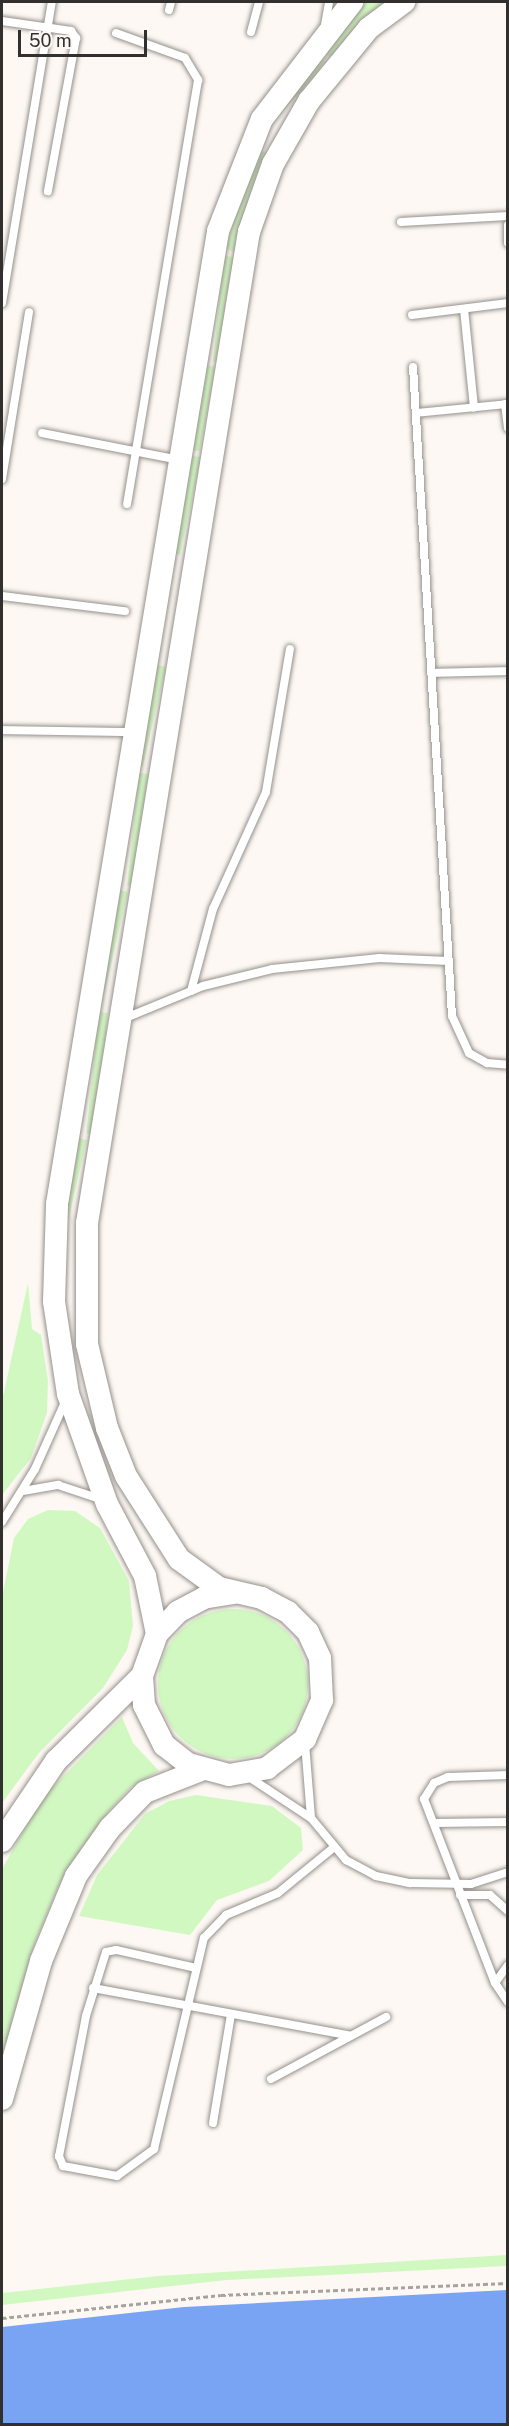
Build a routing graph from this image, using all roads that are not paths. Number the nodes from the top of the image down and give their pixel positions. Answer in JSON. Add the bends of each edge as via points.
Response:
{"nodes":[{"id":1,"x":52,"y":2,"type":"edge"},
{"id":2,"x":259,"y":2,"type":"edge"},
{"id":3,"x":329,"y":2,"type":"edge"},
{"id":4,"x":352,"y":2,"type":"edge"},
{"id":5,"x":404,"y":2,"type":"edge"},
{"id":6,"x":2,"y":21,"type":"edge"},
{"id":7,"x":47,"y":28,"type":"junction"},
{"id":8,"x":251,"y":32,"type":"dead end"},
{"id":9,"x":116,"y":33,"type":"dead end"},
{"id":10,"x":319,"y":41,"type":"junction"},
{"id":11,"x":48,"y":191,"type":"dead end"},
{"id":12,"x":507,"y":216,"type":"edge"},
{"id":13,"x":401,"y":222,"type":"dead end"},
{"id":14,"x":507,"y":225,"type":"edge"},
{"id":15,"x":507,"y":243,"type":"edge"},
{"id":16,"x":2,"y":303,"type":"edge"},
{"id":17,"x":507,"y":303,"type":"edge"},
{"id":18,"x":464,"y":309,"type":"junction"},
{"id":19,"x":29,"y":312,"type":"dead end"},
{"id":20,"x":412,"y":315,"type":"dead end"},
{"id":21,"x":413,"y":367,"type":"dead end"},
{"id":22,"x":506,"y":404,"type":"edge"},
{"id":23,"x":474,"y":407,"type":"junction"},
{"id":24,"x":416,"y":413,"type":"junction"},
{"id":25,"x":507,"y":428,"type":"edge"},
{"id":26,"x":42,"y":433,"type":"dead end"},
{"id":27,"x":136,"y":452,"type":"junction"},
{"id":28,"x":179,"y":460,"type":"junction"},
{"id":29,"x":2,"y":479,"type":"edge"},
{"id":30,"x":127,"y":504,"type":"dead end"},
{"id":31,"x":2,"y":596,"type":"edge"},
{"id":32,"x":125,"y":611,"type":"dead end"},
{"id":33,"x":290,"y":649,"type":"dead end"},
{"id":34,"x":507,"y":671,"type":"edge"},
{"id":35,"x":431,"y":673,"type":"junction"},
{"id":36,"x":2,"y":730,"type":"edge"},
{"id":37,"x":134,"y":732,"type":"junction"},
{"id":38,"x":449,"y":962,"type":"junction"},
{"id":39,"x":191,"y":991,"type":"junction"},
{"id":40,"x":117,"y":1021,"type":"junction"},
{"id":41,"x":507,"y":1065,"type":"edge"},
{"id":42,"x":54,"y":1238,"type":"junction"},
{"id":43,"x":68,"y":1394,"type":"junction"},
{"id":44,"x":100,"y":1404,"type":"junction"},
{"id":45,"x":23,"y":1491,"type":"junction"},
{"id":46,"x":107,"y":1504,"type":"junction"},
{"id":47,"x":2,"y":1522,"type":"edge"},
{"id":48,"x":234,"y":1593,"type":"junction"},
{"id":49,"x":157,"y":1634,"type":"junction"},
{"id":50,"x":142,"y":1676,"type":"junction"},
{"id":51,"x":305,"y":1739,"type":"junction"},
{"id":52,"x":201,"y":1770,"type":"junction"},
{"id":53,"x":243,"y":1774,"type":"junction"},
{"id":54,"x":507,"y":1775,"type":"edge"},
{"id":55,"x":311,"y":1818,"type":"junction"},
{"id":56,"x":507,"y":1822,"type":"edge"},
{"id":57,"x":436,"y":1823,"type":"junction"},
{"id":58,"x":2,"y":1841,"type":"edge"},
{"id":59,"x":333,"y":1848,"type":"junction"},
{"id":60,"x":507,"y":1872,"type":"edge"},
{"id":61,"x":497,"y":1878,"type":"junction"},
{"id":62,"x":456,"y":1885,"type":"junction"},
{"id":63,"x":460,"y":1895,"type":"junction"},
{"id":64,"x":495,"y":1898,"type":"junction"},
{"id":65,"x":507,"y":1911,"type":"edge"},
{"id":66,"x":507,"y":1965,"type":"edge"},
{"id":67,"x":196,"y":1968,"type":"junction"},
{"id":68,"x":495,"y":1983,"type":"junction"},
{"id":69,"x":93,"y":1988,"type":"junction"},
{"id":70,"x":507,"y":2002,"type":"edge"},
{"id":71,"x":186,"y":2007,"type":"junction"},
{"id":72,"x":231,"y":2014,"type":"junction"},
{"id":73,"x":386,"y":2017,"type":"dead end"},
{"id":74,"x":351,"y":2036,"type":"junction"},
{"id":75,"x":270,"y":2079,"type":"dead end"},
{"id":76,"x":2,"y":2099,"type":"edge"},
{"id":77,"x":213,"y":2123,"type":"dead end"}],
"edges":[{"from":1,"to":7,"type":"lane"},
{"from":2,"to":8,"type":"lane"},
{"from":3,"to":10,"type":"lane"},
{"from":4,"to":10,"type":"main road"},
{"from":5,"to":40,"type":"main road","via":[[369,28],[309,101],[273,164],[249,232]]},
{"from":6,"to":7,"type":"lane"},
{"from":7,"to":11,"type":"lane","via":[[71,31],[76,38]]},
{"from":7,"to":16,"type":"lane"},
{"from":9,"to":27,"type":"lane","via":[[184,58],[198,80]]},
{"from":10,"to":28,"type":"main road","via":[[262,119],[231,185],[214,247]]},
{"from":12,"to":13,"type":"lane"},
{"from":14,"to":15,"type":"lane"},
{"from":17,"to":18,"type":"lane"},
{"from":18,"to":20,"type":"lane"},
{"from":18,"to":23,"type":"lane"},
{"from":19,"to":29,"type":"lane"},
{"from":21,"to":24,"type":"lane"},
{"from":22,"to":23,"type":"lane"},
{"from":22,"to":25,"type":"lane"},
{"from":23,"to":24,"type":"lane"},
{"from":24,"to":35,"type":"lane"},
{"from":26,"to":27,"type":"lane"},
{"from":27,"to":28,"type":"lane"},
{"from":27,"to":30,"type":"lane"},
{"from":28,"to":37,"type":"main road"},
{"from":31,"to":32,"type":"lane"},
{"from":33,"to":39,"type":"lane","via":[[266,792],[213,909]]},
{"from":34,"to":35,"type":"lane"},
{"from":35,"to":38,"type":"lane"},
{"from":36,"to":37,"type":"lane"},
{"from":37,"to":42,"type":"main road"},
{"from":38,"to":39,"type":"lane","via":[[307,963]]},
{"from":38,"to":41,"type":"lane","via":[[457,1036],[477,1059]]},
{"from":39,"to":40,"type":"lane"},
{"from":40,"to":44,"type":"main road","via":[[84,1253],[87,1344]]},
{"from":42,"to":43,"type":"main road","via":[[57,1332]]},
{"from":42,"to":44,"type":"main road","via":[[61,1231],[72,1236],[72,1324]]},
{"from":43,"to":45,"type":"lane"},
{"from":43,"to":46,"type":"main road"},
{"from":44,"to":48,"type":"main road","via":[[126,1476],[169,1547],[198,1575]]},
{"from":45,"to":46,"type":"lane","via":[[76,1488]]},
{"from":45,"to":47,"type":"lane"},
{"from":46,"to":49,"type":"main road","via":[[145,1576]]},
{"from":48,"to":49,"type":"main road","via":[[190,1604]]},
{"from":48,"to":51,"type":"main road","via":[[276,1604],[298,1621],[315,1644],[324,1686],[318,1714]]},
{"from":49,"to":50,"type":"main road"},
{"from":50,"to":52,"type":"main road","via":[[144,1706],[155,1733],[175,1755]]},
{"from":50,"to":58,"type":"main road","via":[[56,1761]]},
{"from":51,"to":53,"type":"main road","via":[[278,1763]]},
{"from":51,"to":55,"type":"lane"},
{"from":52,"to":53,"type":"main road"},
{"from":52,"to":76,"type":"main road","via":[[145,1792],[110,1828],[76,1876],[41,1961]]},
{"from":53,"to":55,"type":"lane"},
{"from":54,"to":57,"type":"lane","via":[[455,1776],[434,1783],[424,1803]]},
{"from":55,"to":59,"type":"lane"},
{"from":56,"to":57,"type":"lane"},
{"from":57,"to":62,"type":"lane"},
{"from":59,"to":62,"type":"lane","via":[[376,1876]]},
{"from":59,"to":67,"type":"lane","via":[[278,1893],[226,1915],[204,1938]]},
{"from":60,"to":61,"type":"lane"},
{"from":61,"to":62,"type":"lane"},
{"from":61,"to":64,"type":"lane"},
{"from":62,"to":63,"type":"lane"},
{"from":63,"to":64,"type":"lane"},
{"from":63,"to":68,"type":"lane"},
{"from":64,"to":65,"type":"lane"},
{"from":66,"to":68,"type":"lane"},
{"from":67,"to":69,"type":"lane","via":[[113,1949],[104,1956]]},
{"from":67,"to":71,"type":"lane"},
{"from":68,"to":70,"type":"lane"},
{"from":69,"to":71,"type":"lane"},
{"from":69,"to":71,"type":"lane","via":[[59,2156],[69,2169],[117,2176],[154,2149]]},
{"from":71,"to":72,"type":"lane"},
{"from":72,"to":74,"type":"lane"},
{"from":72,"to":77,"type":"lane"},
{"from":73,"to":74,"type":"lane"},
{"from":74,"to":75,"type":"lane"}]}
